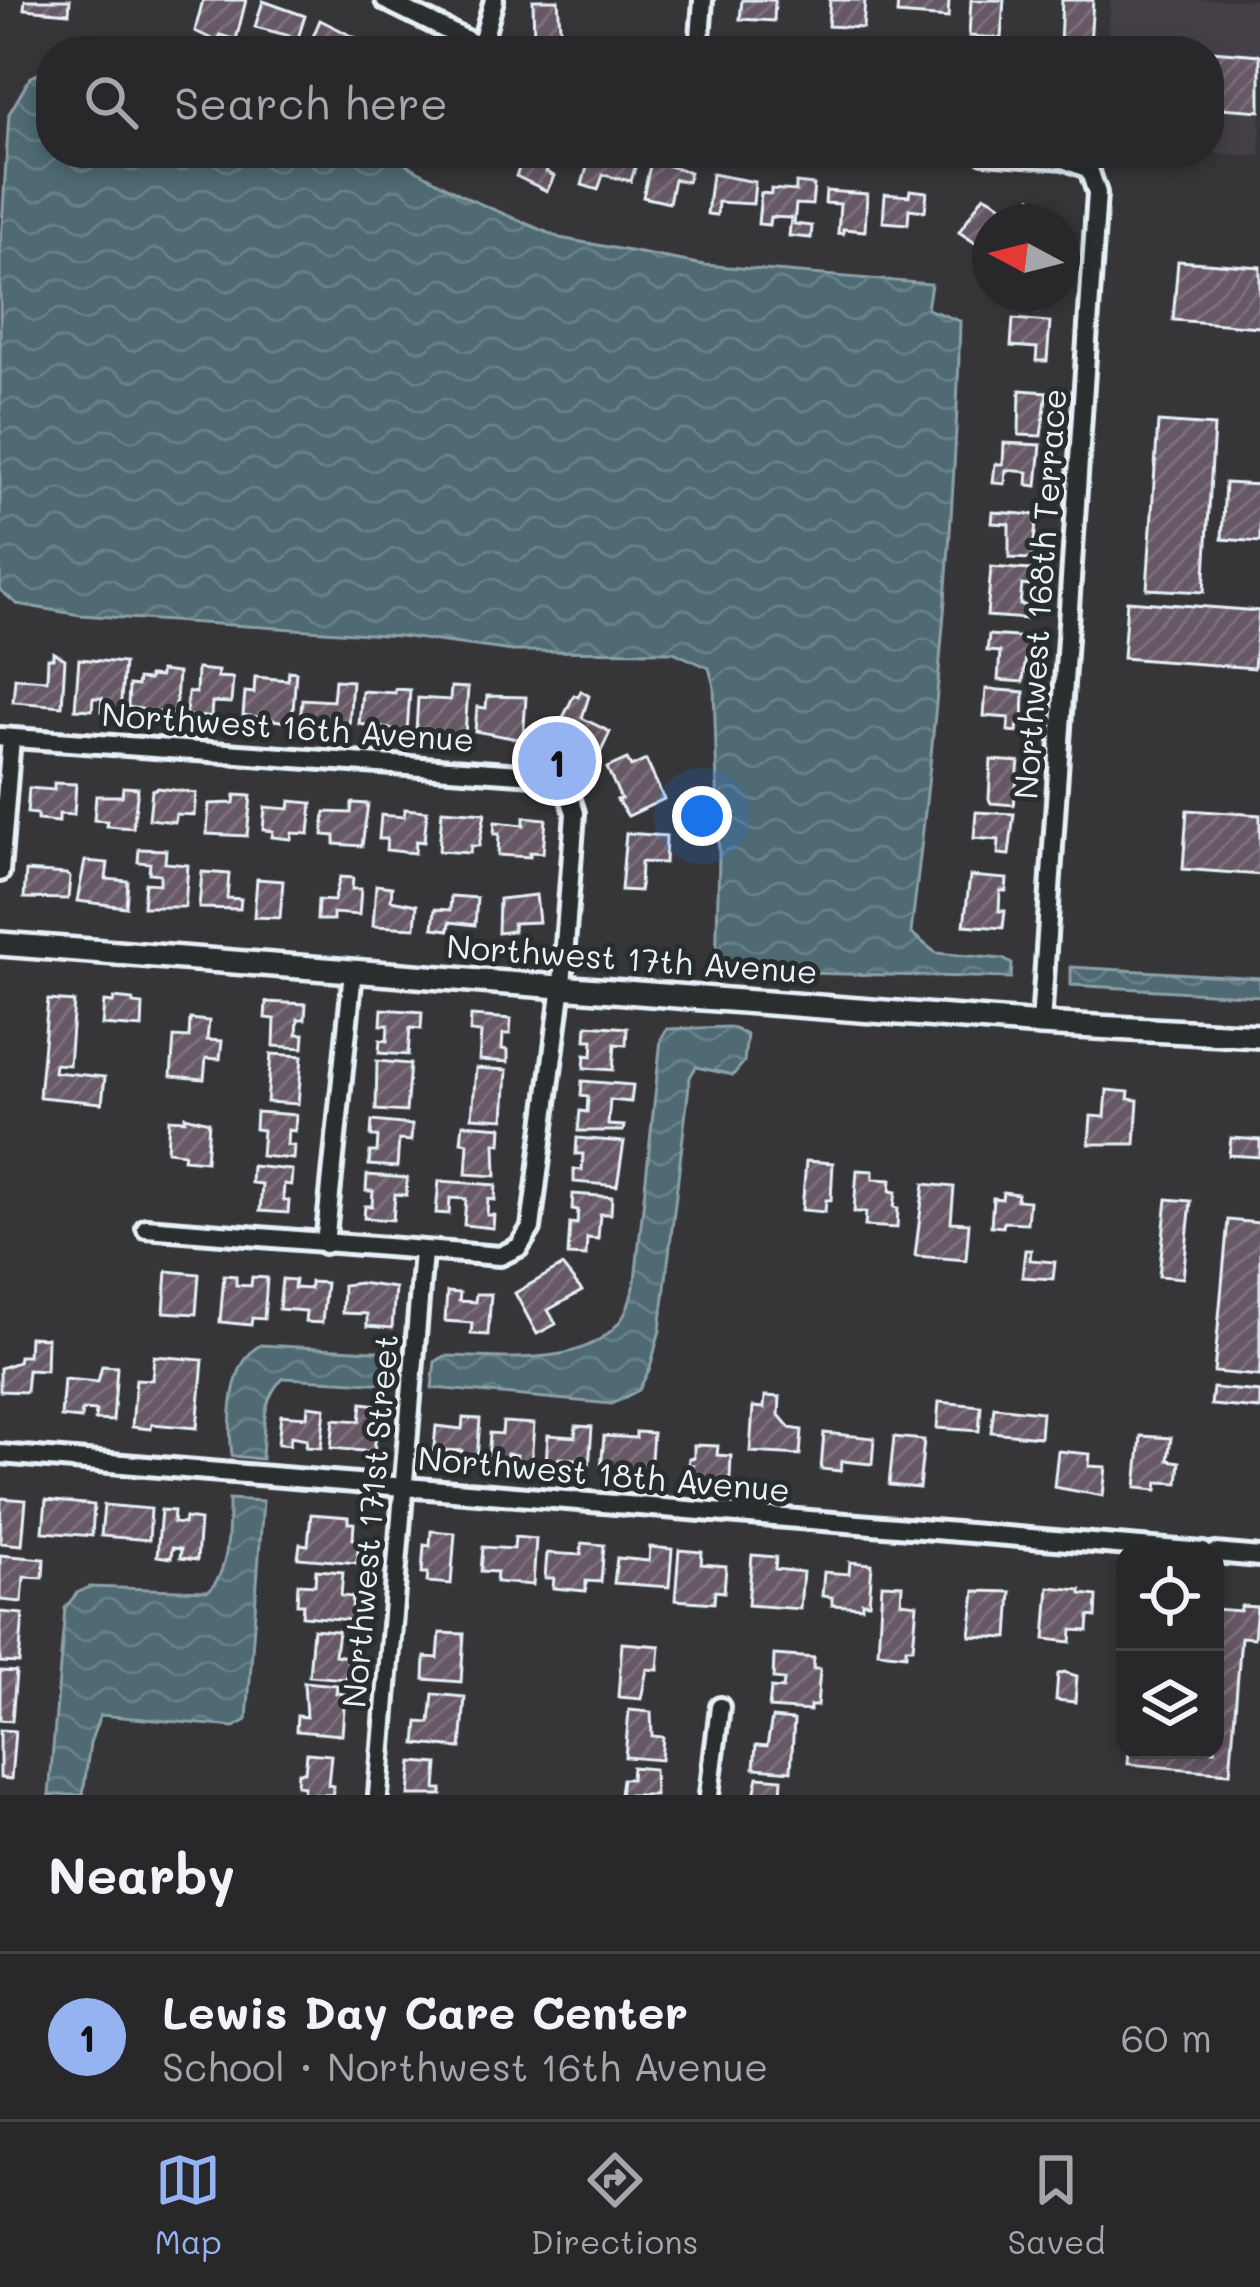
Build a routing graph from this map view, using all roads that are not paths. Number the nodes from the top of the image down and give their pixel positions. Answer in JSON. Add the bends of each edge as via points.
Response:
{"nodes":[{"id":1,"x":385,"y":0,"type":"edge"},
{"id":2,"x":494,"y":0,"type":"edge"},
{"id":3,"x":703,"y":0,"type":"edge"},
{"id":4,"x":458,"y":36,"type":"edge"},
{"id":5,"x":487,"y":36,"type":"edge"},
{"id":6,"x":700,"y":36,"type":"edge"},
{"id":7,"x":1086,"y":168,"type":"edge"},
{"id":8,"x":5,"y":737,"type":"edge"},
{"id":9,"x":0,"y":872,"type":"edge"},
{"id":10,"x":0,"y":944,"type":"edge"},
{"id":11,"x":353,"y":972,"type":"junction"},
{"id":12,"x":562,"y":985,"type":"junction"},
{"id":13,"x":1041,"y":1024,"type":"junction"},
{"id":14,"x":1260,"y":1036,"type":"edge"},
{"id":15,"x":146,"y":1228,"type":"dead end"},
{"id":16,"x":325,"y":1244,"type":"junction"},
{"id":17,"x":423,"y":1252,"type":"junction"},
{"id":18,"x":0,"y":1454,"type":"edge"},
{"id":19,"x":402,"y":1488,"type":"junction"},
{"id":20,"x":1116,"y":1545,"type":"edge"},
{"id":21,"x":1224,"y":1554,"type":"edge"},
{"id":22,"x":1260,"y":1557,"type":"edge"},
{"id":23,"x":720,"y":1707,"type":"dead end"},
{"id":24,"x":377,"y":1795,"type":"edge"},
{"id":25,"x":709,"y":1795,"type":"edge"}],
"edges":[{"from":1,"to":4,"type":"street"},
{"from":2,"to":5,"type":"street"},
{"from":3,"to":6,"type":"street"},
{"from":7,"to":13,"type":"street","name":"Northwest 168th Terrace","via":[[1097,193]]},
{"from":8,"to":9,"type":"street"},
{"from":8,"to":12,"type":"street","name":"Northwest 16th Avenue","via":[[549,776],[568,788],[575,813]]},
{"from":10,"to":11,"type":"street","name":"Northwest 17th Avenue"},
{"from":11,"to":12,"type":"street","name":"Northwest 17th Avenue"},
{"from":11,"to":16,"type":"street"},
{"from":12,"to":13,"type":"street","name":"Northwest 17th Avenue"},
{"from":12,"to":17,"type":"street","via":[[531,1228],[519,1247],[500,1256]]},
{"from":13,"to":14,"type":"street","name":"Northwest 17th Avenue"},
{"from":15,"to":16,"type":"street"},
{"from":16,"to":17,"type":"street"},
{"from":17,"to":19,"type":"street","name":"Northwest 171st Street"},
{"from":18,"to":19,"type":"street","name":"Northwest 18th Avenue"},
{"from":19,"to":20,"type":"street","name":"Northwest 18th Avenue"},
{"from":19,"to":24,"type":"street","name":"Northwest 171st Street"},
{"from":21,"to":22,"type":"street"},
{"from":23,"to":25,"type":"street"}]}
